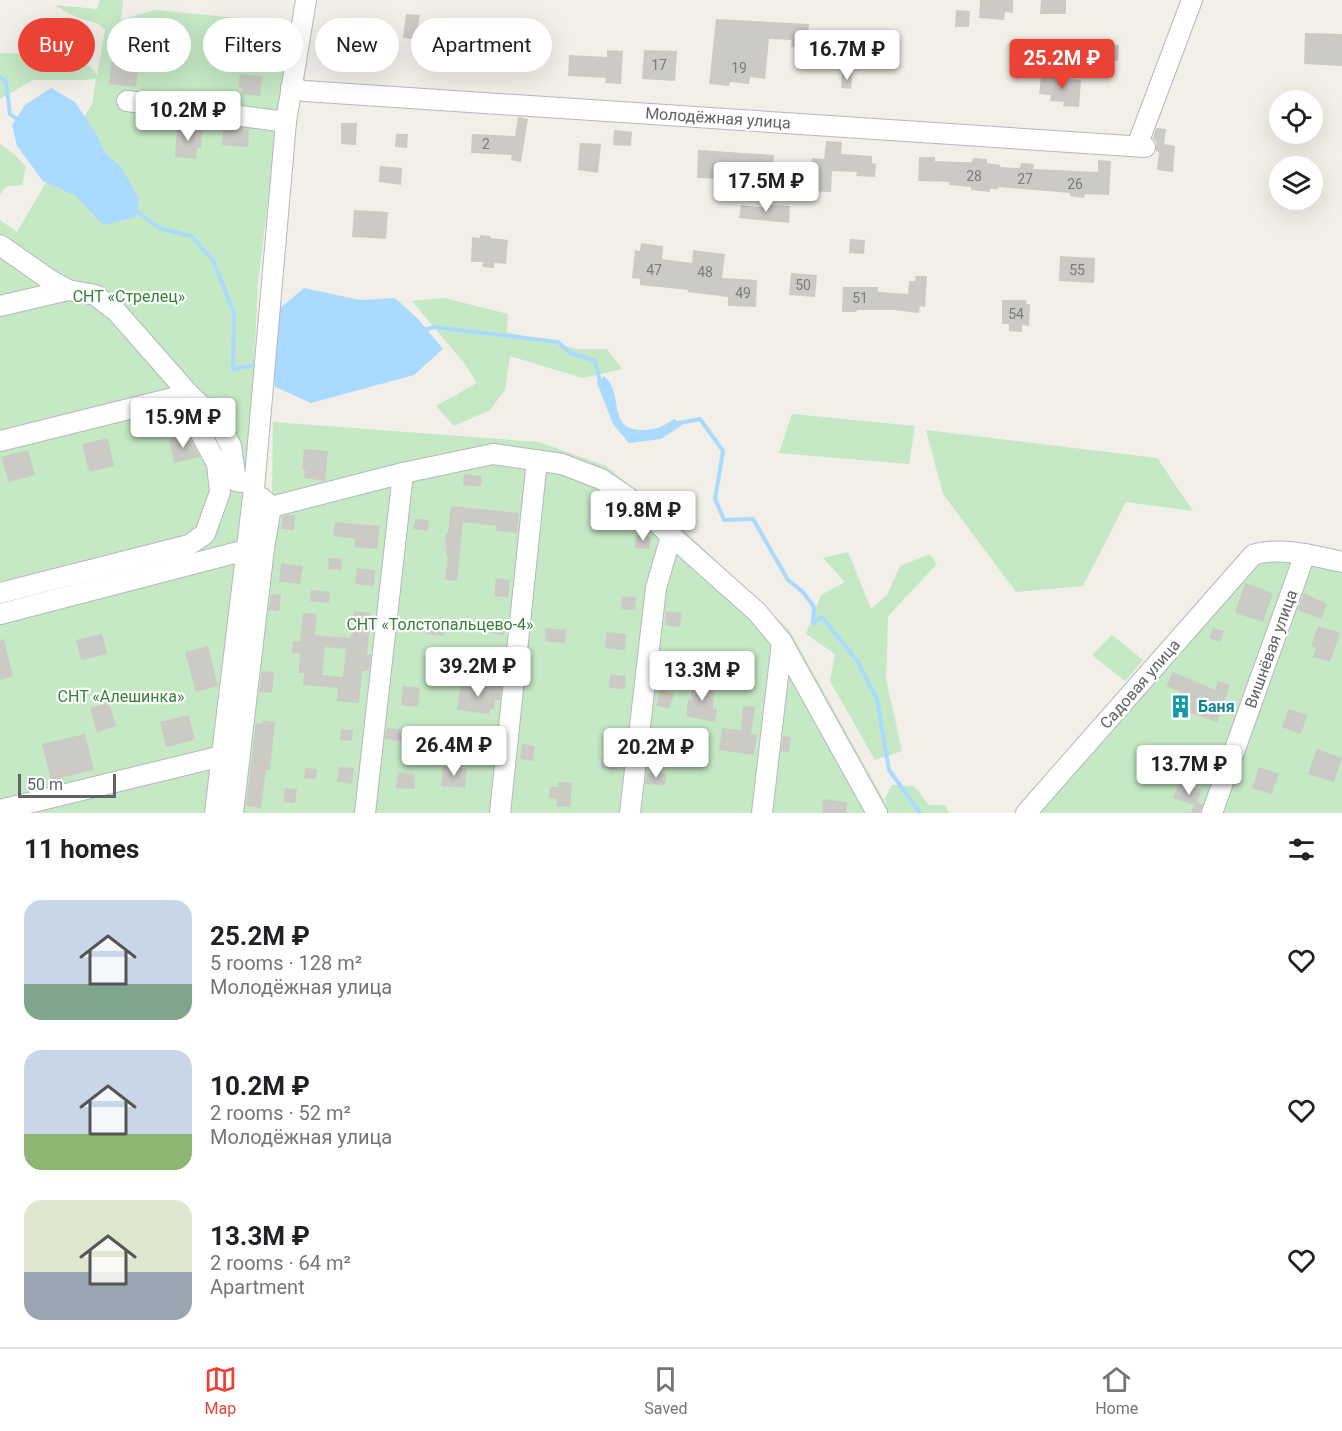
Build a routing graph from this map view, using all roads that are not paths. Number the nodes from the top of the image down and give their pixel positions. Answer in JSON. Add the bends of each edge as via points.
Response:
{"nodes":[{"id":1,"x":306,"y":0,"type":"edge"},
{"id":2,"x":1192,"y":0,"type":"edge"},
{"id":3,"x":291,"y":88,"type":"junction"},
{"id":4,"x":127,"y":101,"type":"dead end"},
{"id":5,"x":286,"y":122,"type":"junction"},
{"id":6,"x":0,"y":245,"type":"edge"},
{"id":7,"x":68,"y":290,"type":"junction"},
{"id":8,"x":0,"y":306,"type":"edge"},
{"id":9,"x":189,"y":394,"type":"junction"},
{"id":10,"x":0,"y":441,"type":"edge"},
{"id":11,"x":537,"y":460,"type":"junction"},
{"id":12,"x":403,"y":473,"type":"junction"},
{"id":13,"x":241,"y":483,"type":"junction"},
{"id":14,"x":271,"y":507,"type":"junction"},
{"id":15,"x":671,"y":536,"type":"junction"},
{"id":16,"x":246,"y":550,"type":"junction"},
{"id":17,"x":1305,"y":554,"type":"junction"},
{"id":18,"x":1342,"y":562,"type":"edge"},
{"id":19,"x":0,"y":593,"type":"edge"},
{"id":20,"x":0,"y":614,"type":"edge"},
{"id":21,"x":782,"y":642,"type":"junction"},
{"id":22,"x":222,"y":756,"type":"junction"},
{"id":23,"x":0,"y":810,"type":"edge"},
{"id":24,"x":215,"y":813,"type":"edge"},
{"id":25,"x":232,"y":813,"type":"edge"},
{"id":26,"x":365,"y":813,"type":"edge"},
{"id":27,"x":500,"y":813,"type":"edge"},
{"id":28,"x":630,"y":813,"type":"edge"},
{"id":29,"x":762,"y":813,"type":"edge"},
{"id":30,"x":877,"y":813,"type":"edge"},
{"id":31,"x":1026,"y":813,"type":"edge"},
{"id":32,"x":1212,"y":813,"type":"edge"}],
"edges":[{"from":1,"to":3,"type":"street"},
{"from":2,"to":3,"type":"street","name":"Молодёжная улица","via":[[1141,147]]},
{"from":3,"to":5,"type":"street"},
{"from":4,"to":5,"type":"street"},
{"from":5,"to":13,"type":"street"},
{"from":6,"to":7,"type":"street"},
{"from":7,"to":8,"type":"street"},
{"from":7,"to":9,"type":"street","via":[[95,295],[116,311]]},
{"from":9,"to":10,"type":"street"},
{"from":9,"to":13,"type":"street","via":[[217,420],[231,446]]},
{"from":11,"to":12,"type":"street","via":[[493,454]]},
{"from":11,"to":15,"type":"street","via":[[562,464],[601,479]]},
{"from":11,"to":27,"type":"street"},
{"from":12,"to":14,"type":"street"},
{"from":12,"to":26,"type":"street"},
{"from":13,"to":14,"type":"street"},
{"from":13,"to":16,"type":"street"},
{"from":13,"to":19,"type":"street","via":[[220,492],[204,534],[189,545]]},
{"from":14,"to":25,"type":"street"},
{"from":15,"to":21,"type":"street","via":[[756,612]]},
{"from":15,"to":28,"type":"street","via":[[656,588]]},
{"from":16,"to":20,"type":"street"},
{"from":16,"to":22,"type":"street"},
{"from":17,"to":18,"type":"street"},
{"from":17,"to":31,"type":"street","name":"Садовая улица","via":[[1253,555]]},
{"from":17,"to":32,"type":"street","name":"Вишнёвая улица"},
{"from":21,"to":29,"type":"street"},
{"from":21,"to":30,"type":"street"},
{"from":22,"to":23,"type":"street"},
{"from":22,"to":24,"type":"street"}]}
